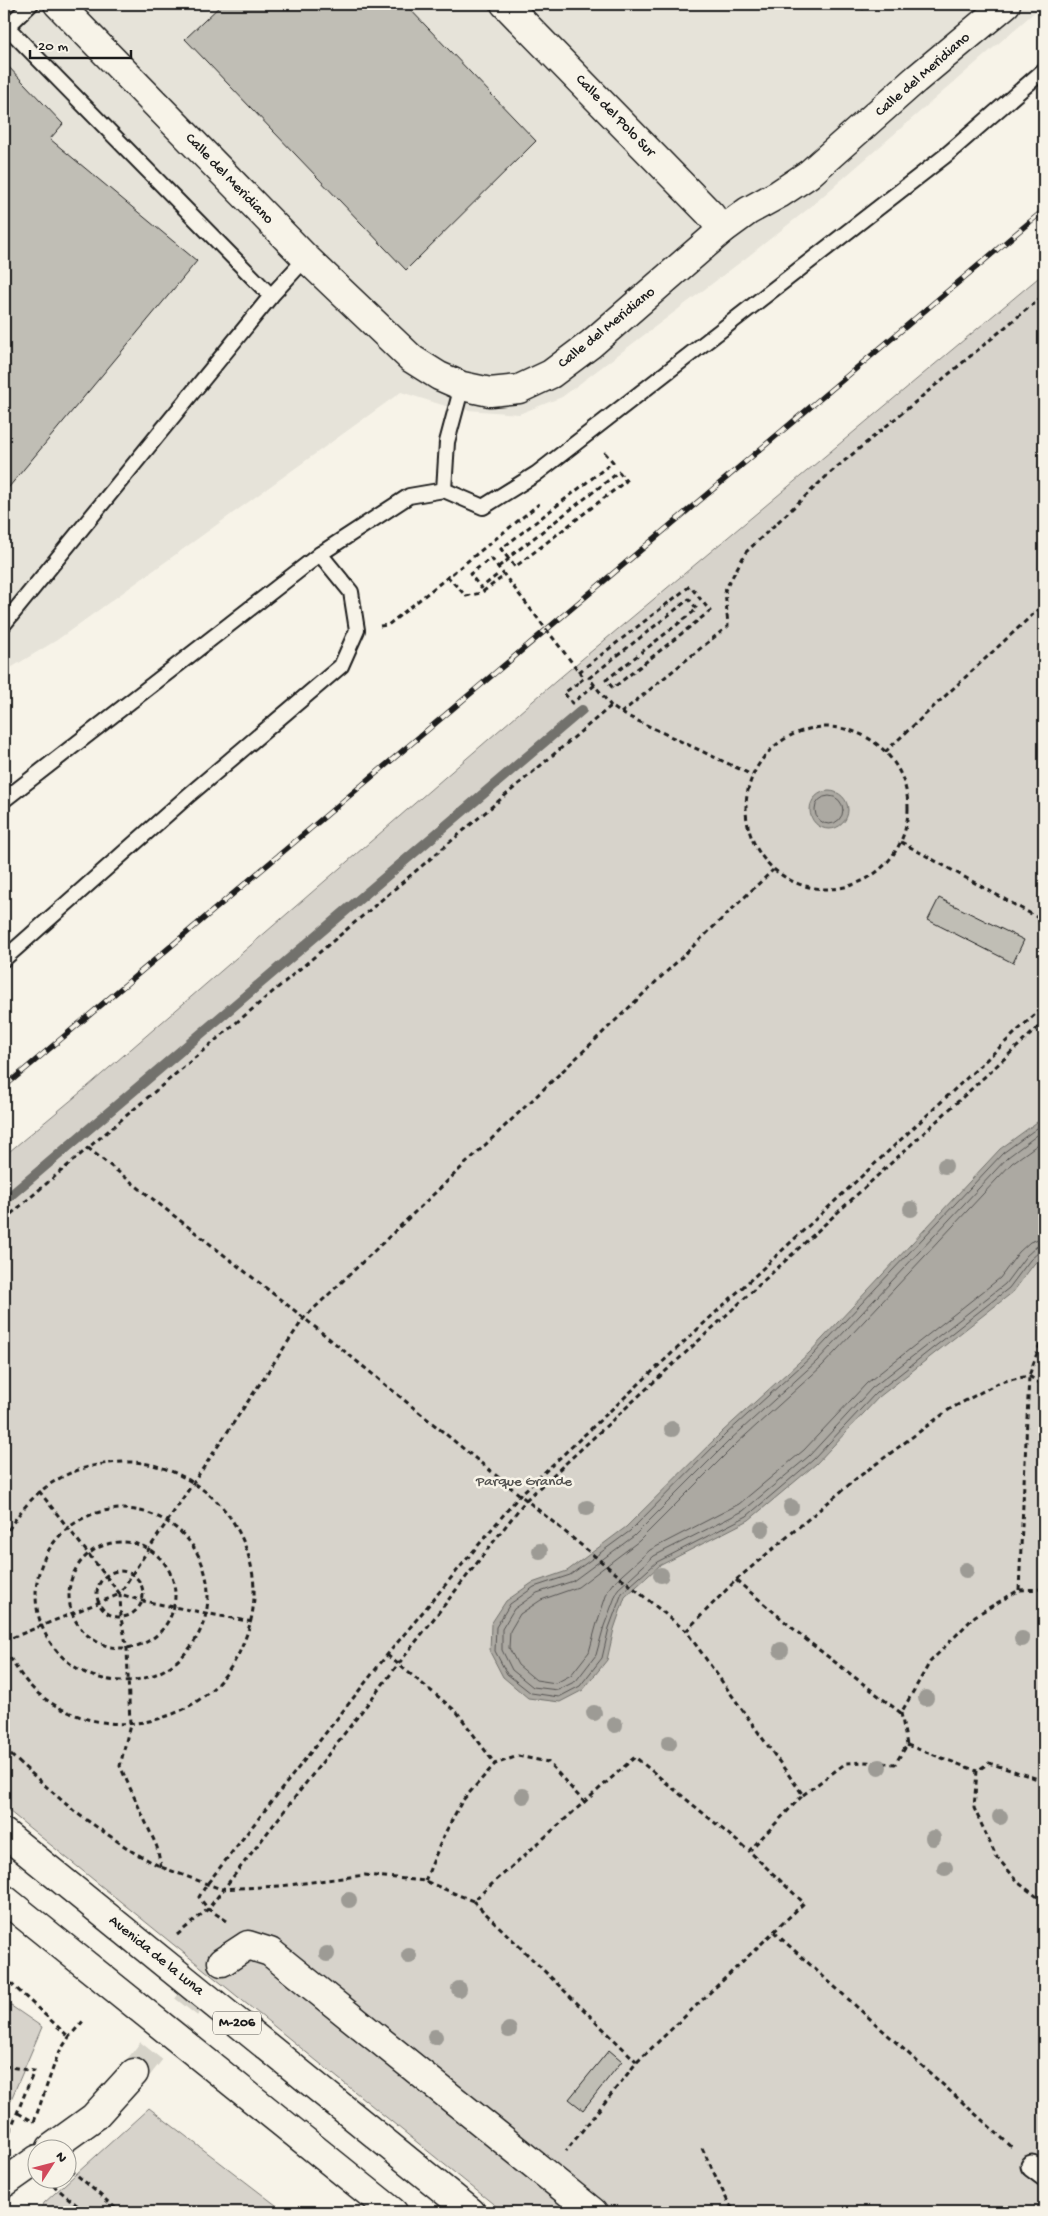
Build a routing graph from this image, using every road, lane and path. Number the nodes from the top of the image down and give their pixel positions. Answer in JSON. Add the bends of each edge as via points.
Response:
{"nodes":[{"id":1,"x":31,"y":4,"type":"edge"},
{"id":2,"x":58,"y":4,"type":"edge"},
{"id":3,"x":505,"y":4,"type":"edge"},
{"id":4,"x":1006,"y":4,"type":"edge"},
{"id":5,"x":6,"y":26,"type":"edge"},
{"id":6,"x":1044,"y":70,"type":"edge"},
{"id":7,"x":722,"y":230,"type":"junction"},
{"id":8,"x":306,"y":258,"type":"junction"},
{"id":9,"x":1044,"y":295,"type":"edge"},
{"id":10,"x":271,"y":296,"type":"junction"},
{"id":11,"x":462,"y":386,"type":"junction"},
{"id":12,"x":598,"y":458,"type":"dead end"},
{"id":13,"x":444,"y":490,"type":"junction"},
{"id":14,"x":545,"y":499,"type":"dead end"},
{"id":15,"x":320,"y":554,"type":"junction"},
{"id":16,"x":498,"y":567,"type":"junction"},
{"id":17,"x":448,"y":576,"type":"junction"},
{"id":18,"x":1044,"y":604,"type":"edge"},
{"id":19,"x":4,"y":624,"type":"edge"},
{"id":20,"x":357,"y":630,"type":"junction"},
{"id":21,"x":579,"y":672,"type":"junction"},
{"id":22,"x":595,"y":685,"type":"junction"},
{"id":23,"x":611,"y":706,"type":"junction"},
{"id":24,"x":621,"y":713,"type":"junction"},
{"id":25,"x":885,"y":752,"type":"junction"},
{"id":26,"x":752,"y":775,"type":"junction"},
{"id":27,"x":4,"y":800,"type":"edge"},
{"id":28,"x":901,"y":842,"type":"junction"},
{"id":29,"x":773,"y":870,"type":"junction"},
{"id":30,"x":1044,"y":921,"type":"edge"},
{"id":31,"x":4,"y":959,"type":"edge"},
{"id":32,"x":1044,"y":1006,"type":"edge"},
{"id":33,"x":1044,"y":1022,"type":"edge"},
{"id":34,"x":88,"y":1148,"type":"junction"},
{"id":35,"x":4,"y":1220,"type":"edge"},
{"id":36,"x":304,"y":1318,"type":"junction"},
{"id":37,"x":1040,"y":1342,"type":"dead end"},
{"id":38,"x":1029,"y":1376,"type":"junction"},
{"id":39,"x":1044,"y":1386,"type":"edge"},
{"id":40,"x":195,"y":1482,"type":"junction"},
{"id":41,"x":39,"y":1491,"type":"junction"},
{"id":42,"x":520,"y":1495,"type":"junction"},
{"id":43,"x":526,"y":1500,"type":"junction"},
{"id":44,"x":168,"y":1521,"type":"junction"},
{"id":45,"x":68,"y":1526,"type":"junction"},
{"id":46,"x":4,"y":1538,"type":"edge"},
{"id":47,"x":150,"y":1548,"type":"junction"},
{"id":48,"x":88,"y":1552,"type":"junction"},
{"id":49,"x":132,"y":1574,"type":"junction"},
{"id":50,"x":106,"y":1575,"type":"junction"},
{"id":51,"x":736,"y":1580,"type":"junction"},
{"id":52,"x":1044,"y":1589,"type":"edge"},
{"id":53,"x":1019,"y":1590,"type":"junction"},
{"id":54,"x":120,"y":1594,"type":"junction"},
{"id":55,"x":143,"y":1601,"type":"junction"},
{"id":56,"x":99,"y":1604,"type":"junction"},
{"id":57,"x":176,"y":1606,"type":"junction"},
{"id":58,"x":208,"y":1612,"type":"junction"},
{"id":59,"x":71,"y":1614,"type":"junction"},
{"id":60,"x":121,"y":1618,"type":"junction"},
{"id":61,"x":252,"y":1622,"type":"junction"},
{"id":62,"x":41,"y":1626,"type":"junction"},
{"id":63,"x":686,"y":1630,"type":"junction"},
{"id":64,"x":4,"y":1641,"type":"edge"},
{"id":65,"x":4,"y":1647,"type":"edge"},
{"id":66,"x":127,"y":1649,"type":"junction"},
{"id":67,"x":388,"y":1655,"type":"junction"},
{"id":68,"x":397,"y":1664,"type":"junction"},
{"id":69,"x":128,"y":1682,"type":"junction"},
{"id":70,"x":901,"y":1712,"type":"junction"},
{"id":71,"x":130,"y":1724,"type":"junction"},
{"id":72,"x":907,"y":1745,"type":"junction"},
{"id":73,"x":4,"y":1749,"type":"edge"},
{"id":74,"x":495,"y":1764,"type":"junction"},
{"id":75,"x":977,"y":1771,"type":"junction"},
{"id":76,"x":1044,"y":1781,"type":"edge"},
{"id":77,"x":802,"y":1795,"type":"junction"},
{"id":78,"x":584,"y":1802,"type":"junction"},
{"id":79,"x":4,"y":1833,"type":"edge"},
{"id":80,"x":749,"y":1851,"type":"junction"},
{"id":81,"x":161,"y":1867,"type":"junction"},
{"id":82,"x":425,"y":1882,"type":"junction"},
{"id":83,"x":207,"y":1884,"type":"junction"},
{"id":84,"x":221,"y":1890,"type":"junction"},
{"id":85,"x":4,"y":1899,"type":"edge"},
{"id":86,"x":472,"y":1901,"type":"junction"},
{"id":87,"x":1044,"y":1902,"type":"edge"},
{"id":88,"x":208,"y":1908,"type":"junction"},
{"id":89,"x":774,"y":1932,"type":"junction"},
{"id":90,"x":175,"y":1937,"type":"dead end"},
{"id":91,"x":222,"y":1962,"type":"tunnel mouth"},
{"id":92,"x":4,"y":1977,"type":"edge"},
{"id":93,"x":84,"y":2020,"type":"dead end"},
{"id":94,"x":69,"y":2037,"type":"junction"},
{"id":95,"x":637,"y":2062,"type":"junction"},
{"id":96,"x":4,"y":2066,"type":"edge"},
{"id":97,"x":134,"y":2073,"type":"tunnel mouth"},
{"id":98,"x":4,"y":2137,"type":"edge"},
{"id":99,"x":38,"y":2138,"type":"edge"},
{"id":100,"x":70,"y":2138,"type":"edge"},
{"id":101,"x":702,"y":2148,"type":"dead end"},
{"id":102,"x":28,"y":2170,"type":"edge"},
{"id":103,"x":1038,"y":2170,"type":"edge"},
{"id":104,"x":547,"y":2176,"type":"junction"},
{"id":105,"x":78,"y":2177,"type":"edge"},
{"id":106,"x":4,"y":2183,"type":"edge"},
{"id":107,"x":56,"y":2188,"type":"edge"},
{"id":108,"x":85,"y":2212,"type":"edge"},
{"id":109,"x":120,"y":2212,"type":"edge"},
{"id":110,"x":393,"y":2212,"type":"edge"},
{"id":111,"x":471,"y":2212,"type":"edge"},
{"id":112,"x":593,"y":2212,"type":"edge"},
{"id":113,"x":736,"y":2212,"type":"edge"}],
"edges":[{"from":1,"to":5,"type":"lane"},
{"from":2,"to":8,"type":"street","name":"Calle del Meridiano"},
{"from":3,"to":7,"type":"street","name":"Calle del Polo Sur"},
{"from":4,"to":7,"type":"street","name":"Calle del Meridiano","via":[[809,174]]},
{"from":5,"to":10,"type":"lane"},
{"from":6,"to":13,"type":"lane","via":[[945,156],[536,474],[484,507]]},
{"from":7,"to":11,"type":"street","name":"Calle del Meridiano","via":[[591,344],[550,374],[519,389],[490,392]]},
{"from":8,"to":10,"type":"lane"},
{"from":8,"to":11,"type":"street","name":"Calle del Meridiano","via":[[412,359]]},
{"from":9,"to":24,"type":"path","via":[[831,472],[746,552],[725,590],[728,626]]},
{"from":10,"to":19,"type":"lane"},
{"from":11,"to":13,"type":"lane","via":[[446,442]]},
{"from":12,"to":16,"type":"path","via":[[605,453],[613,462],[501,549],[508,558],[619,472],[626,481],[515,567],[509,559]]},
{"from":13,"to":15,"type":"lane","via":[[409,496]]},
{"from":14,"to":17,"type":"path"},
{"from":15,"to":20,"type":"lane","via":[[351,592]]},
{"from":15,"to":27,"type":"lane"},
{"from":16,"to":17,"type":"path","bridge":true,"via":[[491,558],[470,574],[481,588],[497,575],[500,579],[481,593],[466,596]]},
{"from":16,"to":21,"type":"path","bridge":true},
{"from":17,"to":20,"type":"path","via":[[388,625]]},
{"from":18,"to":25,"type":"path"},
{"from":20,"to":31,"type":"lane","via":[[341,666]]},
{"from":21,"to":22,"type":"path","bridge":true,"via":[[584,678],[564,693],[572,703]]},
{"from":21,"to":22,"type":"path","via":[[690,586],[710,612],[612,688],[606,680],[697,609],[689,599],[589,678]]},
{"from":22,"to":23,"type":"path"},
{"from":23,"to":24,"type":"path"},
{"from":23,"to":34,"type":"path"},
{"from":24,"to":26,"type":"path"},
{"from":25,"to":26,"type":"path","via":[[864,736],[839,728],[812,728],[788,736],[767,752]]},
{"from":25,"to":28,"type":"path","via":[[899,772],[907,795],[907,818]]},
{"from":26,"to":29,"type":"path","via":[[746,800],[747,825],[757,850]]},
{"from":28,"to":29,"type":"path","via":[[887,863],[868,879],[844,888],[819,889],[794,883]]},
{"from":28,"to":30,"type":"path"},
{"from":29,"to":36,"type":"path"},
{"from":32,"to":42,"type":"path"},
{"from":33,"to":43,"type":"path"},
{"from":34,"to":35,"type":"path"},
{"from":34,"to":36,"type":"path"},
{"from":36,"to":40,"type":"path"},
{"from":36,"to":42,"type":"path"},
{"from":37,"to":38,"type":"path"},
{"from":38,"to":39,"type":"path"},
{"from":38,"to":51,"type":"path","via":[[1000,1382],[950,1409],[857,1478]]},
{"from":38,"to":53,"type":"path"},
{"from":40,"to":41,"type":"path","via":[[165,1468],[132,1462],[101,1463],[70,1472]]},
{"from":40,"to":44,"type":"path"},
{"from":40,"to":61,"type":"path","via":[[222,1506],[242,1535],[255,1592]]},
{"from":41,"to":45,"type":"path"},
{"from":41,"to":46,"type":"path","via":[[15,1517]]},
{"from":42,"to":43,"type":"path"},
{"from":42,"to":67,"type":"path"},
{"from":43,"to":63,"type":"path"},
{"from":43,"to":68,"type":"path"},
{"from":44,"to":45,"type":"path","via":[[143,1510],[104,1509]]},
{"from":44,"to":47,"type":"path"},
{"from":44,"to":58,"type":"path","via":[[194,1546],[208,1583]]},
{"from":45,"to":48,"type":"path"},
{"from":45,"to":62,"type":"path","via":[[46,1552],[35,1595]]},
{"from":47,"to":48,"type":"path","via":[[120,1540]]},
{"from":47,"to":49,"type":"path"},
{"from":47,"to":57,"type":"path","via":[[172,1574]]},
{"from":48,"to":50,"type":"path"},
{"from":48,"to":59,"type":"path","via":[[68,1584]]},
{"from":49,"to":50,"type":"path","via":[[119,1571]]},
{"from":49,"to":54,"type":"path"},
{"from":49,"to":55,"type":"path","via":[[142,1586]]},
{"from":50,"to":54,"type":"path"},
{"from":50,"to":56,"type":"path","via":[[98,1588]]},
{"from":51,"to":63,"type":"path"},
{"from":51,"to":70,"type":"path","via":[[809,1642]]},
{"from":52,"to":53,"type":"path"},
{"from":53,"to":70,"type":"path","via":[[975,1616],[930,1662]]},
{"from":54,"to":55,"type":"path"},
{"from":54,"to":56,"type":"path"},
{"from":54,"to":60,"type":"path"},
{"from":55,"to":57,"type":"path"},
{"from":55,"to":60,"type":"path","via":[[134,1612]]},
{"from":56,"to":59,"type":"path"},
{"from":56,"to":60,"type":"path","via":[[108,1614]]},
{"from":57,"to":58,"type":"path"},
{"from":57,"to":66,"type":"path","via":[[157,1637]]},
{"from":58,"to":61,"type":"path"},
{"from":58,"to":69,"type":"path","via":[[193,1646],[158,1674]]},
{"from":59,"to":62,"type":"path"},
{"from":59,"to":66,"type":"path","via":[[98,1644]]},
{"from":60,"to":66,"type":"path"},
{"from":61,"to":71,"type":"path","via":[[240,1656],[220,1683],[193,1705],[165,1718]]},
{"from":62,"to":64,"type":"path"},
{"from":62,"to":69,"type":"path","via":[[62,1658],[98,1679]]},
{"from":63,"to":77,"type":"path"},
{"from":65,"to":71,"type":"path","via":[[17,1671],[40,1694],[68,1712],[99,1722]]},
{"from":66,"to":69,"type":"path"},
{"from":67,"to":68,"type":"path"},
{"from":67,"to":83,"type":"path"},
{"from":68,"to":74,"type":"path","via":[[457,1712]]},
{"from":68,"to":84,"type":"path"},
{"from":69,"to":71,"type":"path"},
{"from":70,"to":72,"type":"path"},
{"from":71,"to":81,"type":"path","via":[[120,1766],[157,1847]]},
{"from":72,"to":75,"type":"path"},
{"from":72,"to":77,"type":"path","via":[[895,1764],[846,1763]]},
{"from":73,"to":81,"type":"path","via":[[75,1812]]},
{"from":74,"to":78,"type":"path","via":[[518,1756],[548,1762]]},
{"from":74,"to":82,"type":"path","via":[[462,1801]]},
{"from":75,"to":76,"type":"path","via":[[989,1762]]},
{"from":75,"to":87,"type":"path","via":[[974,1808],[996,1856],[1020,1884]]},
{"from":77,"to":80,"type":"path"},
{"from":78,"to":80,"type":"path","via":[[635,1757]]},
{"from":78,"to":86,"type":"path"},
{"from":79,"to":111,"type":"street","name":"Avenida de la Luna","number":"M-206"},
{"from":80,"to":89,"type":"path","via":[[804,1904]]},
{"from":81,"to":83,"type":"path"},
{"from":82,"to":84,"type":"path","via":[[365,1875]]},
{"from":82,"to":86,"type":"path"},
{"from":83,"to":84,"type":"path"},
{"from":83,"to":88,"type":"path","via":[[199,1897]]},
{"from":84,"to":88,"type":"path"},
{"from":85,"to":110,"type":"street"},
{"from":86,"to":95,"type":"path"},
{"from":88,"to":90,"type":"path"},
{"from":89,"to":95,"type":"path"},
{"from":89,"to":103,"type":"path"},
{"from":91,"to":104,"type":"street","via":[[248,1945],[270,1952]]},
{"from":92,"to":94,"type":"path"},
{"from":93,"to":94,"type":"path"},
{"from":94,"to":99,"type":"path","via":[[58,2054],[34,2121]]},
{"from":95,"to":104,"type":"path"},
{"from":96,"to":98,"type":"path","via":[[34,2071],[9,2133]]},
{"from":97,"to":100,"type":"street"},
{"from":101,"to":113,"type":"path"},
{"from":102,"to":106,"type":"street"},
{"from":104,"to":112,"type":"street"},
{"from":105,"to":109,"type":"path"},
{"from":107,"to":108,"type":"path"}]}
